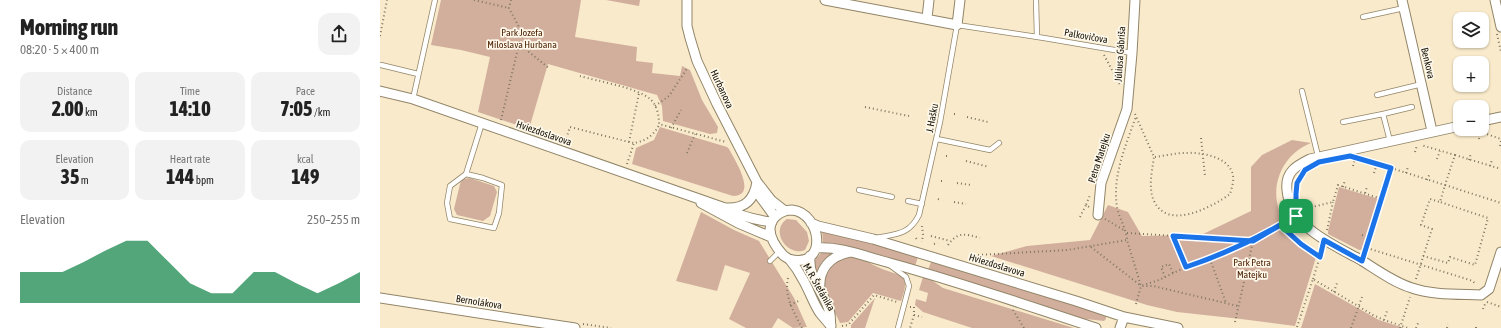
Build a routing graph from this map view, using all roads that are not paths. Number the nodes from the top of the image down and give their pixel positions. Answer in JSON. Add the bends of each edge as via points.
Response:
{"nodes":[{"id":1,"x":435,"y":0,"type":"edge"},
{"id":2,"x":687,"y":0,"type":"edge"},
{"id":3,"x":825,"y":0,"type":"edge"},
{"id":4,"x":929,"y":0,"type":"edge"},
{"id":5,"x":960,"y":0,"type":"edge"},
{"id":6,"x":1036,"y":0,"type":"edge"},
{"id":7,"x":1135,"y":0,"type":"edge"},
{"id":8,"x":1495,"y":0,"type":"edge"},
{"id":9,"x":1403,"y":4,"type":"edge"},
{"id":10,"x":1363,"y":17,"type":"dead end"},
{"id":11,"x":923,"y":20,"type":"junction"},
{"id":12,"x":957,"y":25,"type":"junction"},
{"id":13,"x":1501,"y":27,"type":"edge"},
{"id":14,"x":1037,"y":37,"type":"junction"},
{"id":15,"x":1132,"y":53,"type":"junction"},
{"id":16,"x":381,"y":65,"type":"edge"},
{"id":17,"x":418,"y":74,"type":"junction"},
{"id":18,"x":1422,"y":84,"type":"junction"},
{"id":19,"x":383,"y":90,"type":"edge"},
{"id":20,"x":1302,"y":91,"type":"dead end"},
{"id":21,"x":1377,"y":95,"type":"dead end"},
{"id":22,"x":413,"y":99,"type":"junction"},
{"id":23,"x":1412,"y":107,"type":"dead end"},
{"id":24,"x":1127,"y":109,"type":"joint"},
{"id":25,"x":1383,"y":114,"type":"junction"},
{"id":26,"x":1501,"y":116,"type":"edge"},
{"id":27,"x":1489,"y":119,"type":"edge"},
{"id":28,"x":1343,"y":122,"type":"dead end"},
{"id":29,"x":482,"y":123,"type":"junction"},
{"id":30,"x":1453,"y":127,"type":"edge"},
{"id":31,"x":1432,"y":131,"type":"junction"},
{"id":32,"x":937,"y":139,"type":"junction"},
{"id":33,"x":1390,"y":141,"type":"junction"},
{"id":34,"x":999,"y":143,"type":"dead end"},
{"id":35,"x":1314,"y":158,"type":"junction"},
{"id":36,"x":466,"y":174,"type":"junction"},
{"id":37,"x":756,"y":186,"type":"junction"},
{"id":38,"x":859,"y":190,"type":"dead end"},
{"id":39,"x":692,"y":196,"type":"junction"},
{"id":40,"x":892,"y":197,"type":"dead end"},
{"id":41,"x":908,"y":201,"type":"dead end"},
{"id":42,"x":922,"y":204,"type":"junction"},
{"id":43,"x":725,"y":208,"type":"junction"},
{"id":44,"x":785,"y":211,"type":"junction"},
{"id":45,"x":1098,"y":214,"type":"road end"},
{"id":46,"x":773,"y":220,"type":"junction"},
{"id":47,"x":810,"y":223,"type":"junction"},
{"id":48,"x":771,"y":237,"type":"junction"},
{"id":49,"x":873,"y":238,"type":"junction"},
{"id":50,"x":780,"y":251,"type":"junction"},
{"id":51,"x":813,"y":252,"type":"junction"},
{"id":52,"x":852,"y":252,"type":"junction"},
{"id":53,"x":1501,"y":252,"type":"edge"},
{"id":54,"x":789,"y":259,"type":"junction"},
{"id":55,"x":770,"y":261,"type":"dead end"},
{"id":56,"x":887,"y":262,"type":"junction"},
{"id":57,"x":820,"y":290,"type":"junction"},
{"id":58,"x":380,"y":298,"type":"edge"},
{"id":59,"x":1119,"y":316,"type":"junction"},
{"id":60,"x":831,"y":326,"type":"edge"},
{"id":61,"x":575,"y":328,"type":"edge"},
{"id":62,"x":898,"y":328,"type":"edge"},
{"id":63,"x":1096,"y":328,"type":"edge"},
{"id":64,"x":1120,"y":328,"type":"edge"},
{"id":65,"x":1178,"y":328,"type":"edge"}],
"edges":[{"from":1,"to":17,"type":"lane"},
{"from":2,"to":37,"type":"street","name":"Hurbanova","via":[[687,26],[697,61],[716,104],[743,153]]},
{"from":3,"to":11,"type":"street"},
{"from":4,"to":11,"type":"street"},
{"from":5,"to":12,"type":"street"},
{"from":6,"to":14,"type":"lane"},
{"from":7,"to":15,"type":"street","name":"Júliusa Gábriša"},
{"from":8,"to":13,"type":"street"},
{"from":9,"to":10,"type":"lane"},
{"from":9,"to":18,"type":"street","name":"Benkova"},
{"from":11,"to":12,"type":"street"},
{"from":12,"to":14,"type":"lane","name":"Palkovičova"},
{"from":12,"to":32,"type":"lane","name":"J. Hašku"},
{"from":14,"to":15,"type":"lane","name":"Palkovičova"},
{"from":15,"to":24,"type":"street","name":"Júliusa Gábriša"},
{"from":16,"to":17,"type":"lane"},
{"from":17,"to":22,"type":"lane"},
{"from":18,"to":21,"type":"lane"},
{"from":18,"to":31,"type":"street","name":"Benkova"},
{"from":19,"to":22,"type":"street","name":"Hviezdoslavova"},
{"from":20,"to":35,"type":"lane"},
{"from":22,"to":29,"type":"street","name":"Hviezdoslavova"},
{"from":23,"to":25,"type":"lane"},
{"from":24,"to":45,"type":"street","name":"Petra Matejku","via":[[1101,183]]},
{"from":25,"to":28,"type":"lane"},
{"from":25,"to":33,"type":"lane"},
{"from":26,"to":27,"type":"street"},
{"from":29,"to":36,"type":"lane"},
{"from":29,"to":39,"type":"street","name":"Hviezdoslavova"},
{"from":30,"to":31,"type":"street"},
{"from":31,"to":33,"type":"street"},
{"from":32,"to":34,"type":"lane","via":[[990,150]]},
{"from":32,"to":42,"type":"lane","name":"J. Hašku"},
{"from":33,"to":35,"type":"street"},
{"from":35,"to":53,"type":"street","via":[[1296,166],[1288,177],[1288,202],[1296,216],[1312,231],[1398,282],[1430,292],[1481,295],[1489,289]]},
{"from":36,"to":36,"type":"lane","via":[[450,186],[447,203],[450,219],[494,228],[499,213],[502,185]]},
{"from":37,"to":43,"type":"street","via":[[748,203],[741,207]]},
{"from":37,"to":44,"type":"street","name":"Hurbanova"},
{"from":37,"to":46,"type":"street","name":"Hurbanova"},
{"from":38,"to":40,"type":"lane"},
{"from":39,"to":43,"type":"street","name":"Hviezdoslavova"},
{"from":39,"to":48,"type":"street","name":"Hviezdoslavova","via":[[738,224]]},
{"from":41,"to":42,"type":"lane"},
{"from":42,"to":49,"type":"lane","name":"J. Hašku","via":[[915,224],[903,233]]},
{"from":43,"to":46,"type":"street","name":"Hviezdoslavova","via":[[757,220]]},
{"from":44,"to":46,"type":"street"},
{"from":44,"to":47,"type":"street","via":[[798,212]]},
{"from":46,"to":48,"type":"street"},
{"from":47,"to":49,"type":"street","name":"Hviezdoslavova"},
{"from":47,"to":51,"type":"street","via":[[818,238]]},
{"from":48,"to":50,"type":"street"},
{"from":49,"to":59,"type":"street","name":"Hviezdoslavova"},
{"from":50,"to":54,"type":"street"},
{"from":50,"to":55,"type":"lane"},
{"from":51,"to":52,"type":"street","via":[[830,248]]},
{"from":51,"to":54,"type":"street","via":[[801,260]]},
{"from":51,"to":57,"type":"street","name":"M. R. Štefánika","via":[[810,268],[815,284]]},
{"from":52,"to":56,"type":"street"},
{"from":52,"to":57,"type":"street","name":"M. R. Štefánika","via":[[837,256],[826,264],[820,276]]},
{"from":54,"to":60,"type":"street","name":"M. R. Štefánika","via":[[820,313]]},
{"from":56,"to":62,"type":"lane","via":[[906,277],[909,286]]},
{"from":56,"to":63,"type":"street"},
{"from":57,"to":60,"type":"street","name":"M. R. Štefánika","via":[[830,311]]},
{"from":58,"to":61,"type":"street","name":"Bernolákova"},
{"from":59,"to":64,"type":"street"},
{"from":59,"to":65,"type":"street","name":"Hviezdoslavova"}]}
